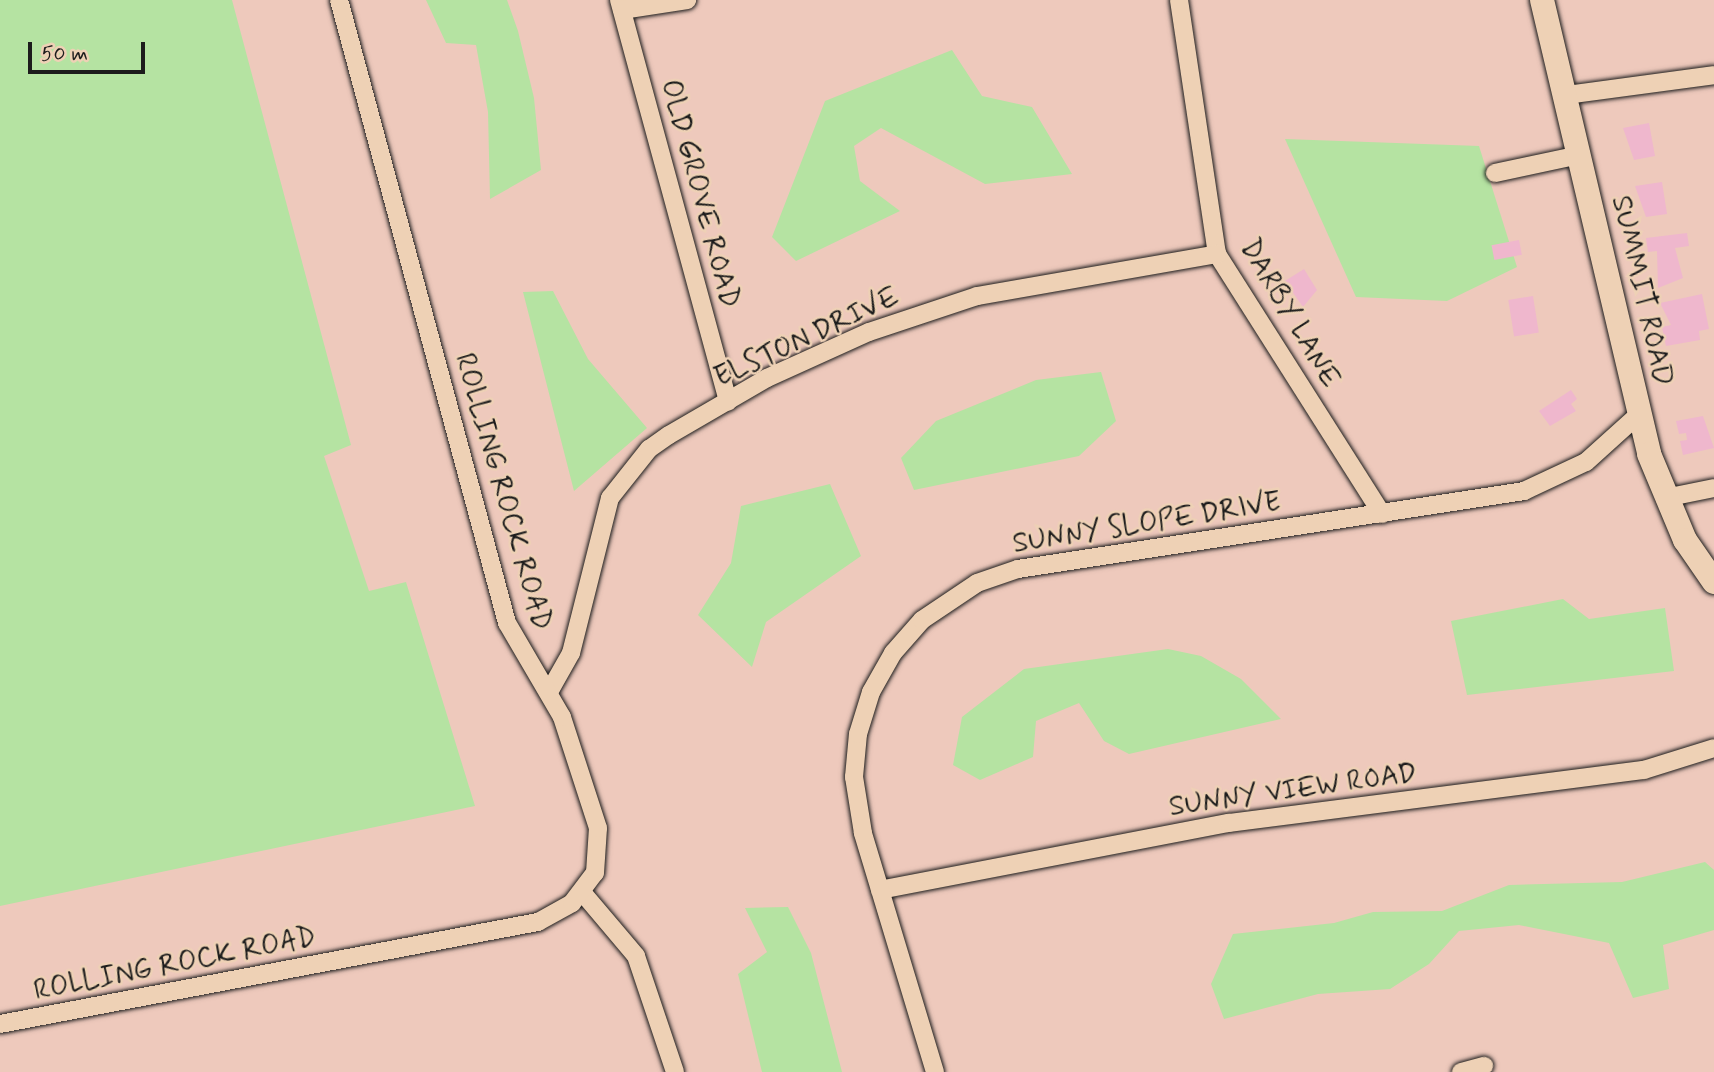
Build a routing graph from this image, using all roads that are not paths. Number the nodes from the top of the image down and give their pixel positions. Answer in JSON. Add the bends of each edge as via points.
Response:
{"nodes":[{"id":1,"x":339,"y":0,"type":"edge"},
{"id":2,"x":687,"y":0,"type":"edge"},
{"id":3,"x":1180,"y":0,"type":"edge"},
{"id":4,"x":1542,"y":0,"type":"edge"},
{"id":5,"x":621,"y":5,"type":"edge"},
{"id":6,"x":1714,"y":75,"type":"edge"},
{"id":7,"x":1567,"y":95,"type":"junction"},
{"id":8,"x":1580,"y":155,"type":"junction"},
{"id":9,"x":1494,"y":173,"type":"dead end"},
{"id":10,"x":1217,"y":254,"type":"junction"},
{"id":11,"x":728,"y":401,"type":"junction"},
{"id":12,"x":1638,"y":415,"type":"junction"},
{"id":13,"x":1714,"y":488,"type":"edge"},
{"id":14,"x":1665,"y":498,"type":"junction"},
{"id":15,"x":1382,"y":514,"type":"junction"},
{"id":16,"x":1714,"y":582,"type":"edge"},
{"id":17,"x":549,"y":692,"type":"junction"},
{"id":18,"x":1714,"y":748,"type":"edge"},
{"id":19,"x":880,"y":890,"type":"junction"},
{"id":20,"x":582,"y":892,"type":"junction"},
{"id":21,"x":0,"y":1024,"type":"edge"},
{"id":22,"x":1484,"y":1066,"type":"dead end"},
{"id":23,"x":675,"y":1072,"type":"edge"},
{"id":24,"x":935,"y":1072,"type":"edge"},
{"id":25,"x":1461,"y":1072,"type":"edge"}],
"edges":[{"from":1,"to":17,"type":"street","name":"ROLLING ROCK ROAD","via":[[507,623]]},
{"from":2,"to":5,"type":"street"},
{"from":3,"to":10,"type":"street","name":"DARBY LANE"},
{"from":4,"to":7,"type":"main road","name":"SUMMIT ROAD"},
{"from":5,"to":11,"type":"street","name":"OLD GROVE ROAD"},
{"from":6,"to":7,"type":"street"},
{"from":7,"to":8,"type":"main road","name":"SUMMIT ROAD"},
{"from":8,"to":9,"type":"street"},
{"from":8,"to":12,"type":"main road","name":"SUMMIT ROAD"},
{"from":10,"to":11,"type":"street","name":"ELSTON DRIVE","via":[[976,296],[869,332]]},
{"from":10,"to":15,"type":"street","name":"DARBY LANE"},
{"from":11,"to":17,"type":"street","name":"ELSTON DRIVE","via":[[649,449],[610,498],[571,653]]},
{"from":12,"to":14,"type":"main road","name":"SUMMIT ROAD"},
{"from":12,"to":15,"type":"street","name":"SUNNY SLOPE DRIVE","via":[[1605,449],[1546,483]]},
{"from":13,"to":14,"type":"street"},
{"from":14,"to":16,"type":"main road","name":"SUMMIT ROAD"},
{"from":15,"to":19,"type":"street","name":"SUNNY SLOPE DRIVE","via":[[1018,569],[977,583],[939,606],[906,636],[881,672],[858,734],[856,799]]},
{"from":17,"to":20,"type":"street","name":"ROLLING ROCK ROAD","via":[[598,828],[598,859]]},
{"from":18,"to":19,"type":"street","name":"SUNNY VIEW ROAD","via":[[1644,770],[1229,823]]},
{"from":19,"to":24,"type":"street","name":"SUNNY SLOPE DRIVE"},
{"from":20,"to":21,"type":"street","name":"ROLLING ROCK ROAD","via":[[556,914],[527,924]]},
{"from":20,"to":23,"type":"street","via":[[636,956]]},
{"from":22,"to":25,"type":"street"}]}
